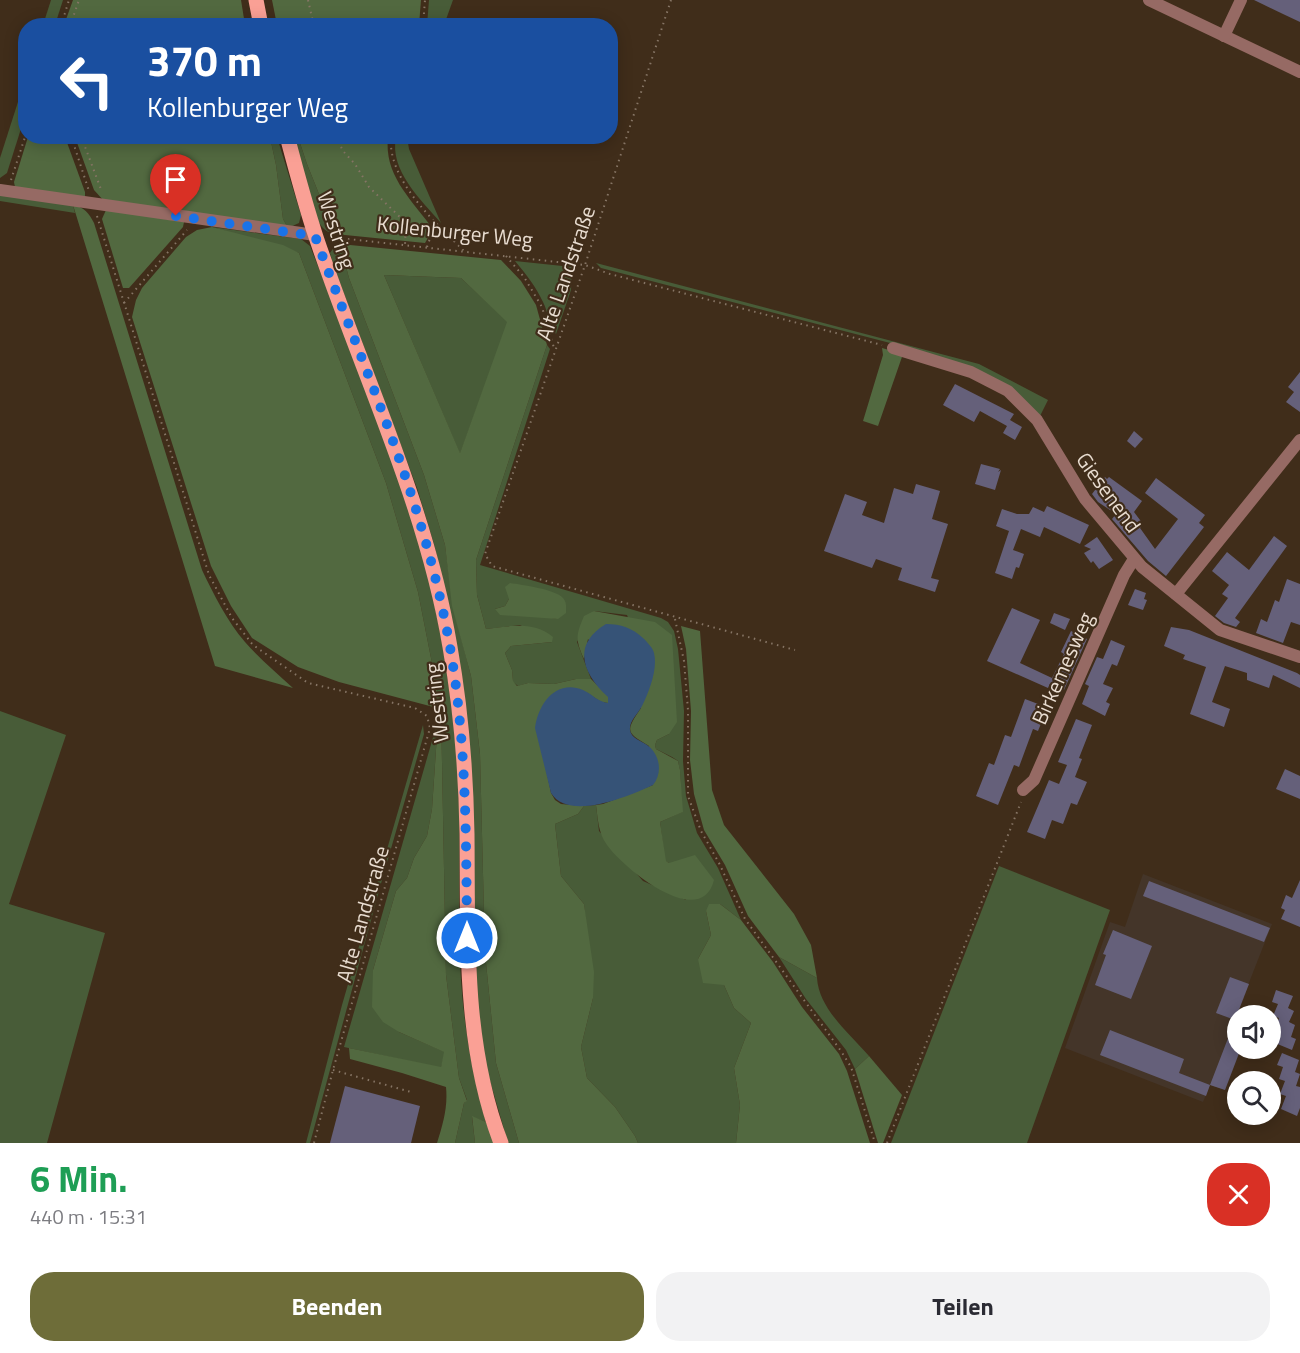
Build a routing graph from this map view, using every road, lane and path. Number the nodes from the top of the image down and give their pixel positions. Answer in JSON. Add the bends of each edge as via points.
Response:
{"nodes":[{"id":1,"x":69,"y":0,"type":"edge"},
{"id":2,"x":79,"y":0,"type":"edge"},
{"id":3,"x":256,"y":0,"type":"edge"},
{"id":4,"x":308,"y":0,"type":"edge"},
{"id":5,"x":425,"y":0,"type":"edge"},
{"id":6,"x":671,"y":0,"type":"edge"},
{"id":7,"x":1149,"y":0,"type":"edge"},
{"id":8,"x":1241,"y":0,"type":"edge"},
{"id":9,"x":63,"y":18,"type":"edge"},
{"id":10,"x":73,"y":18,"type":"edge"},
{"id":11,"x":259,"y":18,"type":"edge"},
{"id":12,"x":312,"y":18,"type":"edge"},
{"id":13,"x":424,"y":18,"type":"edge"},
{"id":14,"x":1224,"y":36,"type":"junction"},
{"id":15,"x":1300,"y":72,"type":"edge"},
{"id":16,"x":22,"y":144,"type":"edge"},
{"id":17,"x":74,"y":144,"type":"edge"},
{"id":18,"x":84,"y":144,"type":"edge"},
{"id":19,"x":289,"y":144,"type":"edge"},
{"id":20,"x":340,"y":144,"type":"edge"},
{"id":21,"x":391,"y":144,"type":"edge"},
{"id":22,"x":4,"y":190,"type":"edge"},
{"id":23,"x":104,"y":195,"type":"dead end"},
{"id":24,"x":93,"y":203,"type":"junction"},
{"id":25,"x":196,"y":219,"type":"junction"},
{"id":26,"x":436,"y":223,"type":"junction"},
{"id":27,"x":315,"y":236,"type":"junction"},
{"id":28,"x":405,"y":245,"type":"junction"},
{"id":29,"x":427,"y":247,"type":"junction"},
{"id":30,"x":464,"y":251,"type":"junction"},
{"id":31,"x":506,"y":256,"type":"junction"},
{"id":32,"x":585,"y":265,"type":"junction"},
{"id":33,"x":124,"y":303,"type":"junction"},
{"id":34,"x":893,"y":348,"type":"joint"},
{"id":35,"x":554,"y":349,"type":"junction"},
{"id":36,"x":1300,"y":440,"type":"edge"},
{"id":37,"x":1134,"y":559,"type":"junction"},
{"id":38,"x":1176,"y":594,"type":"junction"},
{"id":39,"x":675,"y":617,"type":"junction"},
{"id":40,"x":795,"y":651,"type":"dead end"},
{"id":41,"x":1300,"y":657,"type":"edge"},
{"id":42,"x":1023,"y":790,"type":"joint"},
{"id":43,"x":333,"y":1070,"type":"junction"},
{"id":44,"x":411,"y":1092,"type":"dead end"},
{"id":45,"x":314,"y":1143,"type":"edge"},
{"id":46,"x":501,"y":1143,"type":"edge"},
{"id":47,"x":875,"y":1143,"type":"edge"},
{"id":48,"x":887,"y":1143,"type":"edge"}],
"edges":[{"from":1,"to":9,"type":"path"},
{"from":2,"to":10,"type":"path"},
{"from":3,"to":11,"type":"main road"},
{"from":4,"to":12,"type":"path"},
{"from":5,"to":13,"type":"path"},
{"from":6,"to":32,"type":"path","name":"Alte Landstraße"},
{"from":7,"to":14,"type":"street"},
{"from":8,"to":14,"type":"street"},
{"from":14,"to":15,"type":"street"},
{"from":16,"to":22,"type":"path"},
{"from":17,"to":24,"type":"path"},
{"from":18,"to":23,"type":"path"},
{"from":19,"to":27,"type":"main road","name":"Westring"},
{"from":20,"to":28,"type":"path","via":[[369,187],[406,223]]},
{"from":21,"to":26,"type":"path","via":[[397,172]]},
{"from":22,"to":24,"type":"street"},
{"from":24,"to":25,"type":"street"},
{"from":24,"to":33,"type":"path"},
{"from":25,"to":27,"type":"street"},
{"from":25,"to":33,"type":"path"},
{"from":26,"to":29,"type":"path"},
{"from":26,"to":30,"type":"path"},
{"from":27,"to":28,"type":"path","name":"Kollenburger Weg"},
{"from":27,"to":46,"type":"main road","name":"Westring","via":[[409,484],[445,621],[464,765],[467,962],[472,1023],[485,1094]]},
{"from":28,"to":29,"type":"path","name":"Kollenburger Weg"},
{"from":29,"to":30,"type":"path","name":"Kollenburger Weg"},
{"from":30,"to":31,"type":"path","name":"Kollenburger Weg"},
{"from":31,"to":32,"type":"path","name":"Kollenburger Weg"},
{"from":31,"to":35,"type":"path","via":[[542,307]]},
{"from":32,"to":34,"type":"path","name":"Kollenburger Weg"},
{"from":32,"to":35,"type":"path","name":"Alte Landstraße"},
{"from":33,"to":43,"type":"path","name":"Alte Landstraße","via":[[209,575],[232,618],[254,645],[308,683],[407,705],[427,716],[430,728]]},
{"from":34,"to":37,"type":"street","name":"Giesenend","via":[[971,372],[1008,391],[1037,420],[1086,499]]},
{"from":35,"to":39,"type":"path","name":"Alte Landstraße","via":[[485,554],[492,566]]},
{"from":36,"to":38,"type":"street"},
{"from":37,"to":38,"type":"street","name":"Giesenend"},
{"from":37,"to":42,"type":"street","name":"Birkemesweg","via":[[1034,780]]},
{"from":38,"to":41,"type":"street","name":"Giesenend","via":[[1220,630]]},
{"from":39,"to":40,"type":"path"},
{"from":39,"to":47,"type":"path","via":[[688,710],[688,796],[701,831],[745,919],[850,1067]]},
{"from":42,"to":48,"type":"path"},
{"from":43,"to":44,"type":"path"},
{"from":43,"to":45,"type":"path","name":"Alte Landstraße"}]}
